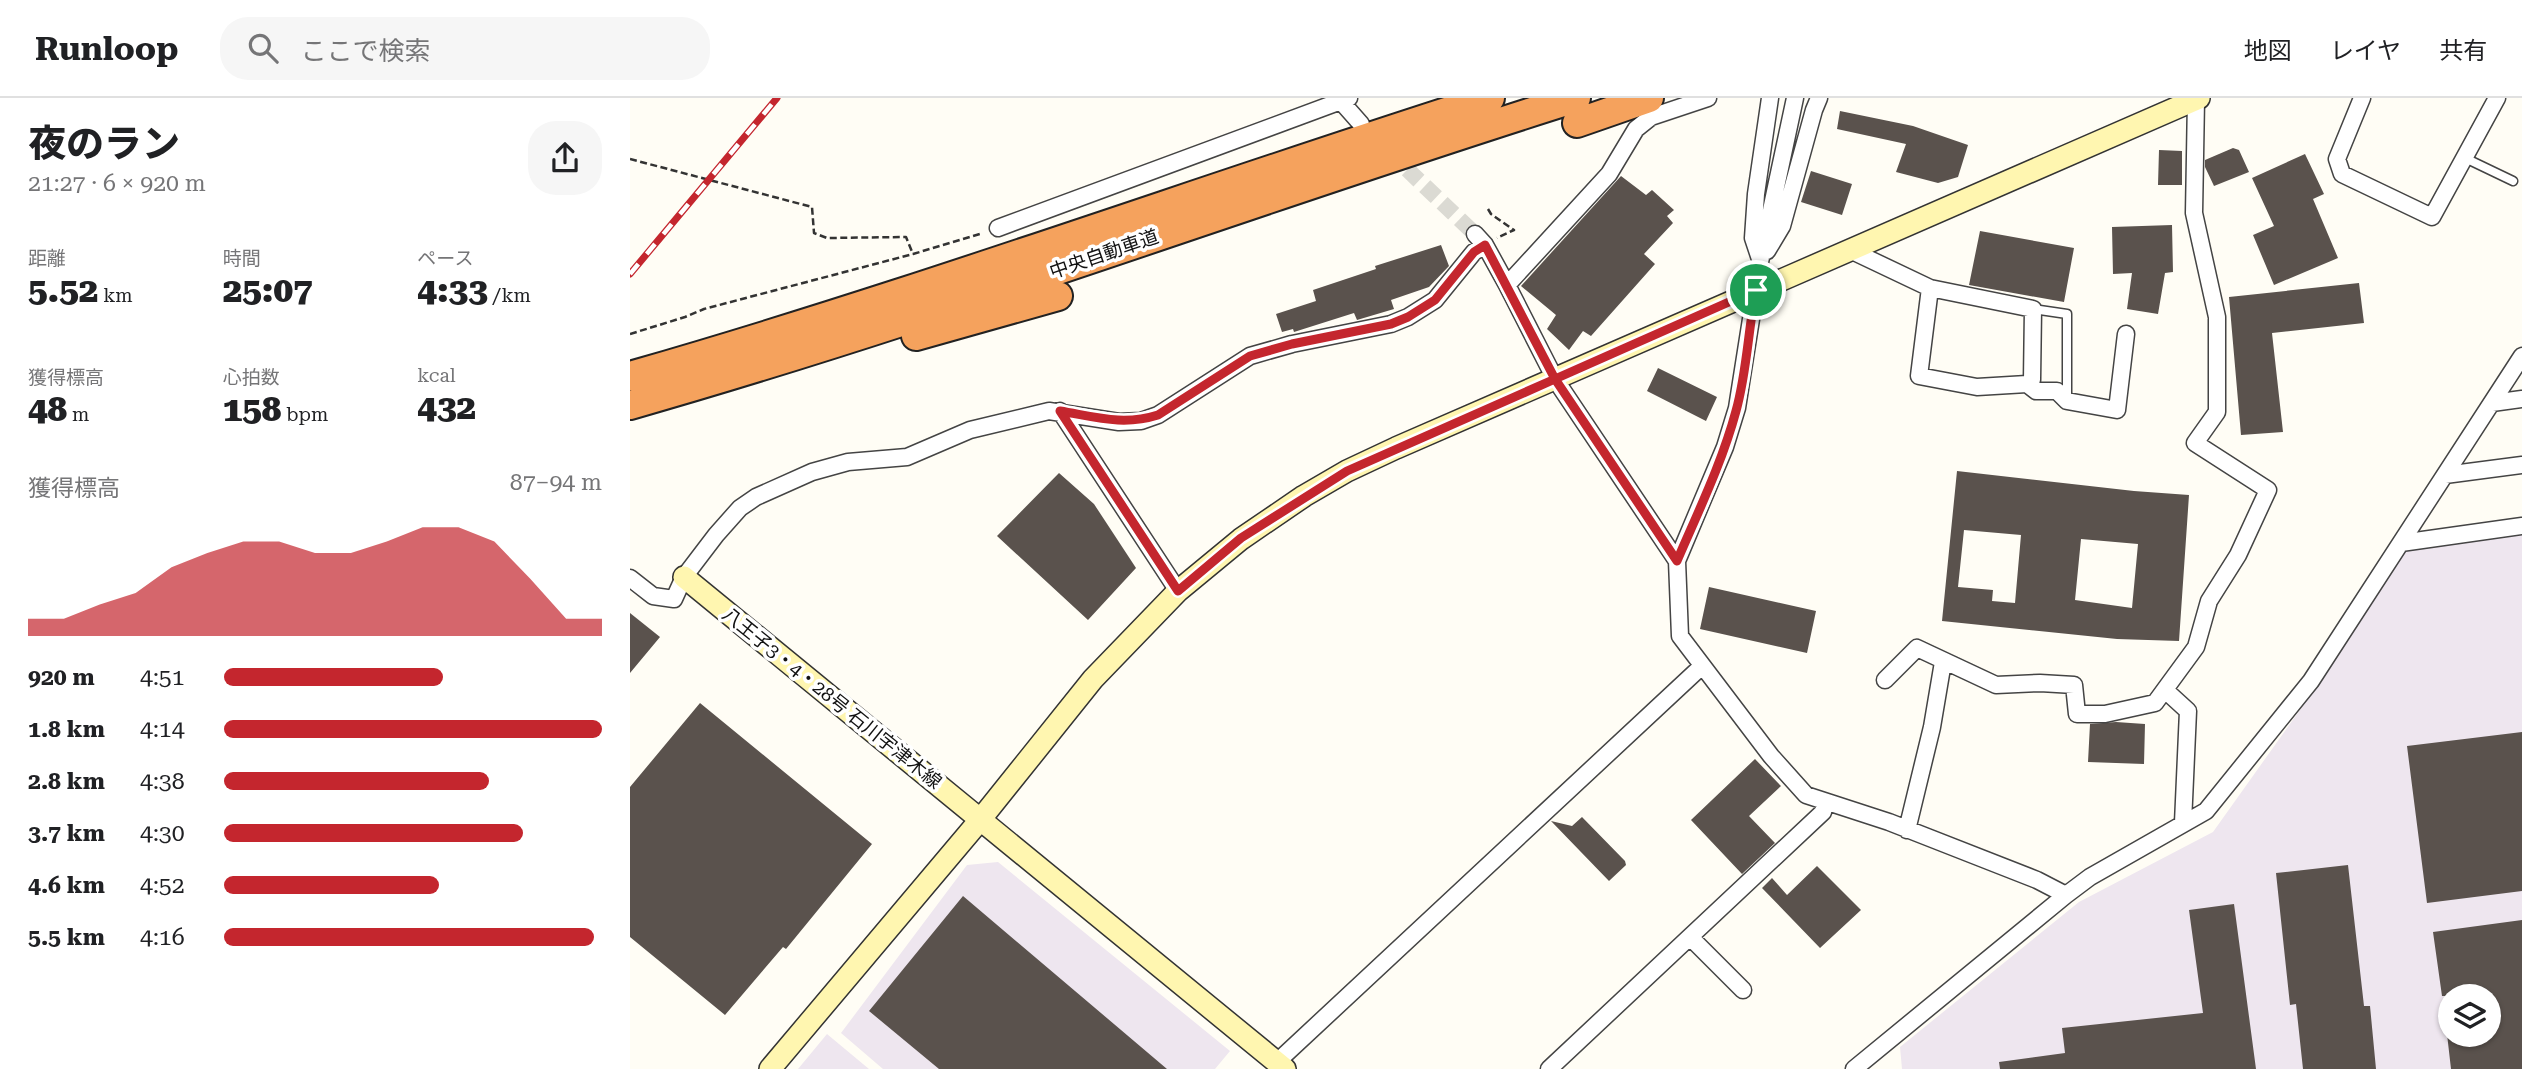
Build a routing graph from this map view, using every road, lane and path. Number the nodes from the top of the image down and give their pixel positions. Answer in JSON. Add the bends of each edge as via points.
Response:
{"nodes":[{"id":1,"x":1648,"y":98,"type":"edge"},
{"id":2,"x":1707,"y":98,"type":"edge"},
{"id":3,"x":1770,"y":98,"type":"edge"},
{"id":4,"x":1795,"y":98,"type":"edge"},
{"id":5,"x":1819,"y":98,"type":"edge"},
{"id":6,"x":2362,"y":98,"type":"edge"},
{"id":7,"x":2497,"y":98,"type":"edge"},
{"id":8,"x":1343,"y":99,"type":"edge"},
{"id":9,"x":2197,"y":99,"type":"edge"},
{"id":10,"x":1482,"y":100,"type":"edge"},
{"id":11,"x":1577,"y":110,"type":"edge"},
{"id":12,"x":1361,"y":124,"type":"dead end"},
{"id":13,"x":2465,"y":158,"type":"junction"},
{"id":14,"x":630,"y":159,"type":"edge"},
{"id":15,"x":2513,"y":181,"type":"dead end"},
{"id":16,"x":1488,"y":209,"type":"dead end"},
{"id":17,"x":998,"y":228,"type":"joint"},
{"id":18,"x":1480,"y":239,"type":"junction"},
{"id":19,"x":1850,"y":250,"type":"junction"},
{"id":20,"x":913,"y":254,"type":"junction"},
{"id":21,"x":1760,"y":261,"type":"junction"},
{"id":22,"x":1507,"y":285,"type":"junction"},
{"id":23,"x":1930,"y":288,"type":"junction"},
{"id":24,"x":1756,"y":290,"type":"junction"},
{"id":25,"x":1058,"y":296,"type":"dead end"},
{"id":26,"x":2033,"y":309,"type":"junction"},
{"id":27,"x":630,"y":334,"type":"edge"},
{"id":28,"x":2126,"y":334,"type":"dead end"},
{"id":29,"x":2522,"y":356,"type":"edge"},
{"id":30,"x":630,"y":376,"type":"edge"},
{"id":31,"x":1555,"y":379,"type":"junction"},
{"id":32,"x":2027,"y":384,"type":"junction"},
{"id":33,"x":2522,"y":400,"type":"edge"},
{"id":34,"x":2067,"y":401,"type":"junction"},
{"id":35,"x":2492,"y":402,"type":"junction"},
{"id":36,"x":630,"y":405,"type":"edge"},
{"id":37,"x":1060,"y":411,"type":"junction"},
{"id":38,"x":2522,"y":465,"type":"edge"},
{"id":39,"x":2445,"y":474,"type":"junction"},
{"id":40,"x":2522,"y":526,"type":"edge"},
{"id":41,"x":2400,"y":543,"type":"junction"},
{"id":42,"x":1677,"y":561,"type":"junction"},
{"id":43,"x":684,"y":577,"type":"junction"},
{"id":44,"x":630,"y":578,"type":"edge"},
{"id":45,"x":1178,"y":591,"type":"junction"},
{"id":46,"x":1943,"y":662,"type":"junction"},
{"id":47,"x":1702,"y":666,"type":"junction"},
{"id":48,"x":1885,"y":680,"type":"dead end"},
{"id":49,"x":2165,"y":690,"type":"junction"},
{"id":50,"x":1825,"y":803,"type":"junction"},
{"id":51,"x":980,"y":820,"type":"junction"},
{"id":52,"x":2183,"y":823,"type":"junction"},
{"id":53,"x":1907,"y":830,"type":"junction"},
{"id":54,"x":2066,"y":895,"type":"junction"},
{"id":55,"x":1690,"y":937,"type":"junction"},
{"id":56,"x":1743,"y":990,"type":"dead end"},
{"id":57,"x":1281,"y":1066,"type":"edge"},
{"id":58,"x":770,"y":1069,"type":"edge"},
{"id":59,"x":1549,"y":1069,"type":"edge"},
{"id":60,"x":1854,"y":1069,"type":"edge"}],
"edges":[{"from":1,"to":11,"type":"highway","name":"中央自動車道"},
{"from":2,"to":22,"type":"street","via":[[1651,117],[1636,129],[1609,174]]},
{"from":3,"to":21,"type":"street","via":[[1753,238]]},
{"from":4,"to":21,"type":"street"},
{"from":5,"to":21,"type":"street","via":[[1783,226]]},
{"from":6,"to":13,"type":"street","via":[[2337,159],[2343,174],[2432,217]]},
{"from":7,"to":13,"type":"street"},
{"from":8,"to":12,"type":"street"},
{"from":8,"to":17,"type":"street"},
{"from":9,"to":19,"type":"street"},
{"from":9,"to":49,"type":"street","via":[[2194,212],[2218,334],[2217,412],[2195,443],[2268,489],[2238,555],[2209,601],[2196,647]]},
{"from":10,"to":30,"type":"highway","name":"中央自動車道","via":[[1070,238]]},
{"from":11,"to":36,"type":"highway","name":"中央自動車道"},
{"from":13,"to":15,"type":"lane"},
{"from":14,"to":20,"type":"path","via":[[812,207],[814,233],[827,238],[905,237]]},
{"from":16,"to":18,"type":"path","via":[[1514,230]]},
{"from":17,"to":20,"type":"path"},
{"from":18,"to":22,"type":"street"},
{"from":18,"to":37,"type":"street","via":[[1435,300],[1391,324],[1250,356],[1158,415],[1141,421],[1119,422]]},
{"from":19,"to":23,"type":"street"},
{"from":19,"to":24,"type":"street"},
{"from":20,"to":27,"type":"path","via":[[704,309]]},
{"from":21,"to":24,"type":"street"},
{"from":22,"to":31,"type":"street"},
{"from":23,"to":26,"type":"street"},
{"from":23,"to":32,"type":"street","via":[[1919,376],[1977,387]]},
{"from":24,"to":31,"type":"street"},
{"from":24,"to":42,"type":"street","via":[[1726,447]]},
{"from":25,"to":36,"type":"highway","via":[[837,359]]},
{"from":26,"to":32,"type":"street","via":[[2032,380]]},
{"from":26,"to":34,"type":"lane","via":[[2067,314]]},
{"from":28,"to":34,"type":"street","via":[[2117,410]]},
{"from":29,"to":35,"type":"street"},
{"from":31,"to":42,"type":"street"},
{"from":31,"to":45,"type":"street","via":[[1347,471],[1241,538]]},
{"from":32,"to":34,"type":"street","via":[[2036,391],[2057,391]]},
{"from":33,"to":35,"type":"street"},
{"from":35,"to":39,"type":"street"},
{"from":37,"to":43,"type":"street","via":[[970,430],[907,457],[831,465],[787,482],[740,508]]},
{"from":37,"to":45,"type":"street"},
{"from":38,"to":39,"type":"street"},
{"from":39,"to":41,"type":"street"},
{"from":40,"to":41,"type":"street"},
{"from":41,"to":52,"type":"street","via":[[2311,681],[2206,811]]},
{"from":42,"to":47,"type":"street","via":[[1680,636]]},
{"from":43,"to":44,"type":"street","via":[[674,599],[653,596]]},
{"from":43,"to":51,"type":"street","name":"八王子3・4・28号 石川宇津木線"},
{"from":45,"to":51,"type":"street","via":[[1093,678]]},
{"from":46,"to":48,"type":"street","via":[[1917,648]]},
{"from":46,"to":49,"type":"street","via":[[1996,685],[2074,685],[2077,714],[2105,714],[2155,703]]},
{"from":46,"to":53,"type":"street","via":[[1933,727]]},
{"from":47,"to":50,"type":"street","via":[[1800,791]]},
{"from":47,"to":57,"type":"street"},
{"from":49,"to":52,"type":"street","via":[[2188,710]]},
{"from":50,"to":53,"type":"street"},
{"from":50,"to":55,"type":"street","via":[[1823,812]]},
{"from":51,"to":57,"type":"street","name":"八王子3・4・28号 石川宇津木線"},
{"from":51,"to":58,"type":"street"},
{"from":52,"to":54,"type":"street"},
{"from":53,"to":54,"type":"street"},
{"from":54,"to":60,"type":"street"},
{"from":55,"to":56,"type":"street"},
{"from":55,"to":59,"type":"street"}]}
